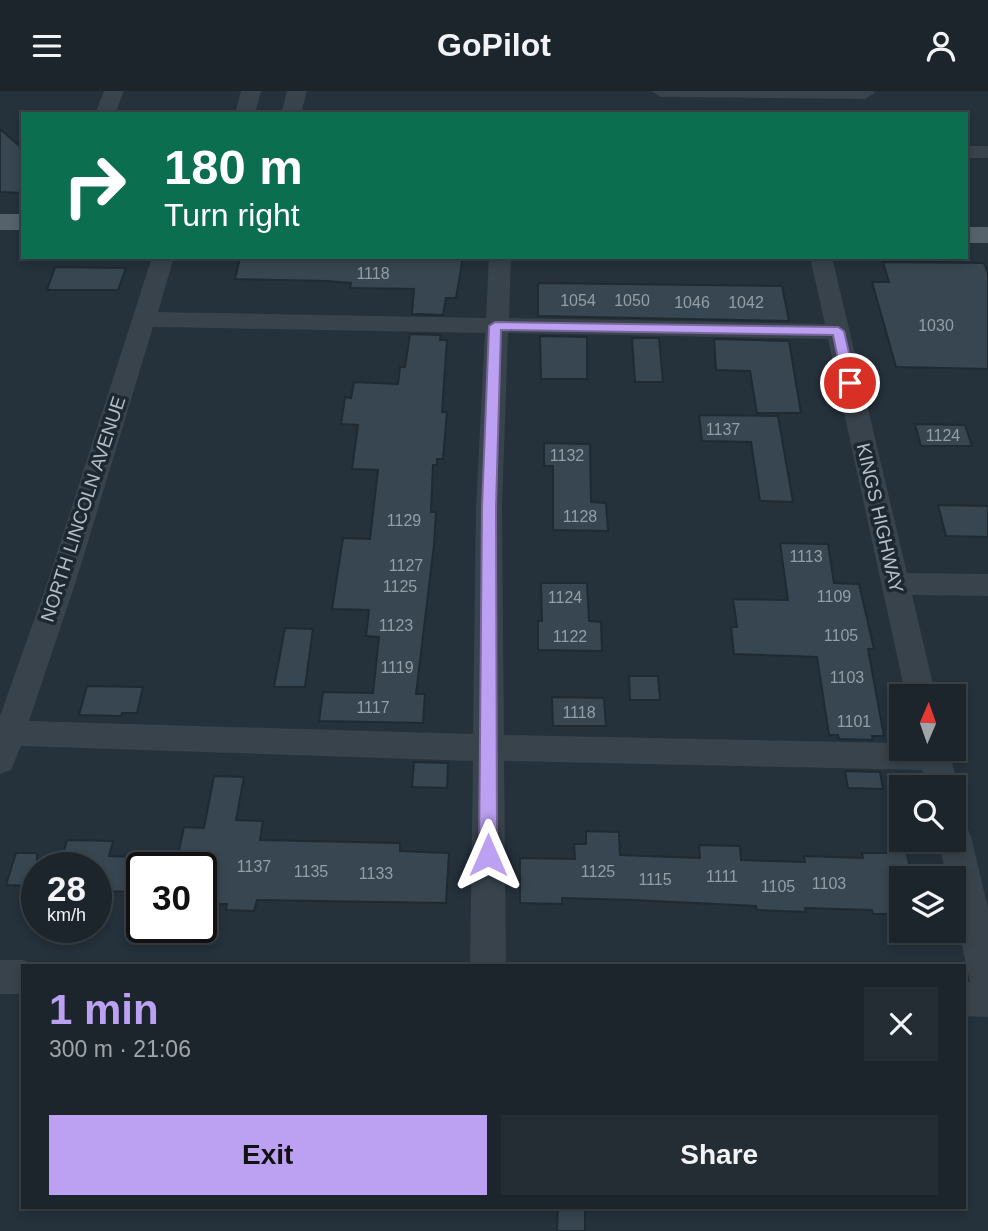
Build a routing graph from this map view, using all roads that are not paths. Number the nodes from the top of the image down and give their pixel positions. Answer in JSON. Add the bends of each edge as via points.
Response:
{"nodes":[{"id":1,"x":114,"y":91,"type":"edge"},
{"id":2,"x":251,"y":91,"type":"edge"},
{"id":3,"x":296,"y":91,"type":"edge"},
{"id":4,"x":661,"y":91,"type":"edge"},
{"id":5,"x":865,"y":92,"type":"edge"},
{"id":6,"x":106,"y":112,"type":"edge"},
{"id":7,"x":246,"y":112,"type":"edge"},
{"id":8,"x":291,"y":112,"type":"edge"},
{"id":9,"x":871,"y":112,"type":"edge"},
{"id":10,"x":968,"y":152,"type":"edge"},
{"id":11,"x":988,"y":152,"type":"edge"},
{"id":12,"x":0,"y":222,"type":"edge"},
{"id":13,"x":21,"y":222,"type":"edge"},
{"id":14,"x":968,"y":235,"type":"edge"},
{"id":15,"x":988,"y":236,"type":"edge"},
{"id":16,"x":162,"y":259,"type":"edge"},
{"id":17,"x":500,"y":259,"type":"edge"},
{"id":18,"x":821,"y":259,"type":"edge"},
{"id":19,"x":144,"y":319,"type":"junction"},
{"id":20,"x":495,"y":326,"type":"junction"},
{"id":21,"x":838,"y":331,"type":"junction"},
{"id":22,"x":895,"y":584,"type":"junction"},
{"id":23,"x":988,"y":585,"type":"edge"},
{"id":24,"x":918,"y":684,"type":"edge"},
{"id":25,"x":4,"y":747,"type":"edge"},
{"id":26,"x":488,"y":748,"type":"junction"},
{"id":27,"x":889,"y":752,"type":"edge"},
{"id":28,"x":958,"y":852,"type":"edge"},
{"id":29,"x":488,"y":964,"type":"edge"},
{"id":30,"x":0,"y":977,"type":"edge"},
{"id":31,"x":21,"y":977,"type":"edge"},
{"id":32,"x":988,"y":982,"type":"edge"},
{"id":33,"x":966,"y":999,"type":"edge"},
{"id":34,"x":988,"y":1000,"type":"edge"}],
"edges":[{"from":1,"to":6,"type":"street"},
{"from":2,"to":7,"type":"street"},
{"from":3,"to":8,"type":"street"},
{"from":4,"to":5,"type":"street"},
{"from":5,"to":9,"type":"street"},
{"from":10,"to":11,"type":"street"},
{"from":12,"to":13,"type":"main road"},
{"from":14,"to":15,"type":"main road"},
{"from":16,"to":19,"type":"street","name":"NORTH LINCOLN AVENUE"},
{"from":17,"to":20,"type":"street"},
{"from":18,"to":21,"type":"street","name":"KINGS HIGHWAY"},
{"from":19,"to":20,"type":"street"},
{"from":19,"to":25,"type":"street","name":"NORTH LINCOLN AVENUE"},
{"from":20,"to":21,"type":"street"},
{"from":20,"to":26,"type":"street"},
{"from":21,"to":22,"type":"street","name":"KINGS HIGHWAY"},
{"from":22,"to":23,"type":"street"},
{"from":22,"to":24,"type":"street","name":"KINGS HIGHWAY"},
{"from":25,"to":26,"type":"street"},
{"from":26,"to":27,"type":"street"},
{"from":26,"to":29,"type":"street"},
{"from":28,"to":32,"type":"street"},
{"from":30,"to":31,"type":"street"},
{"from":33,"to":34,"type":"street"}]}
